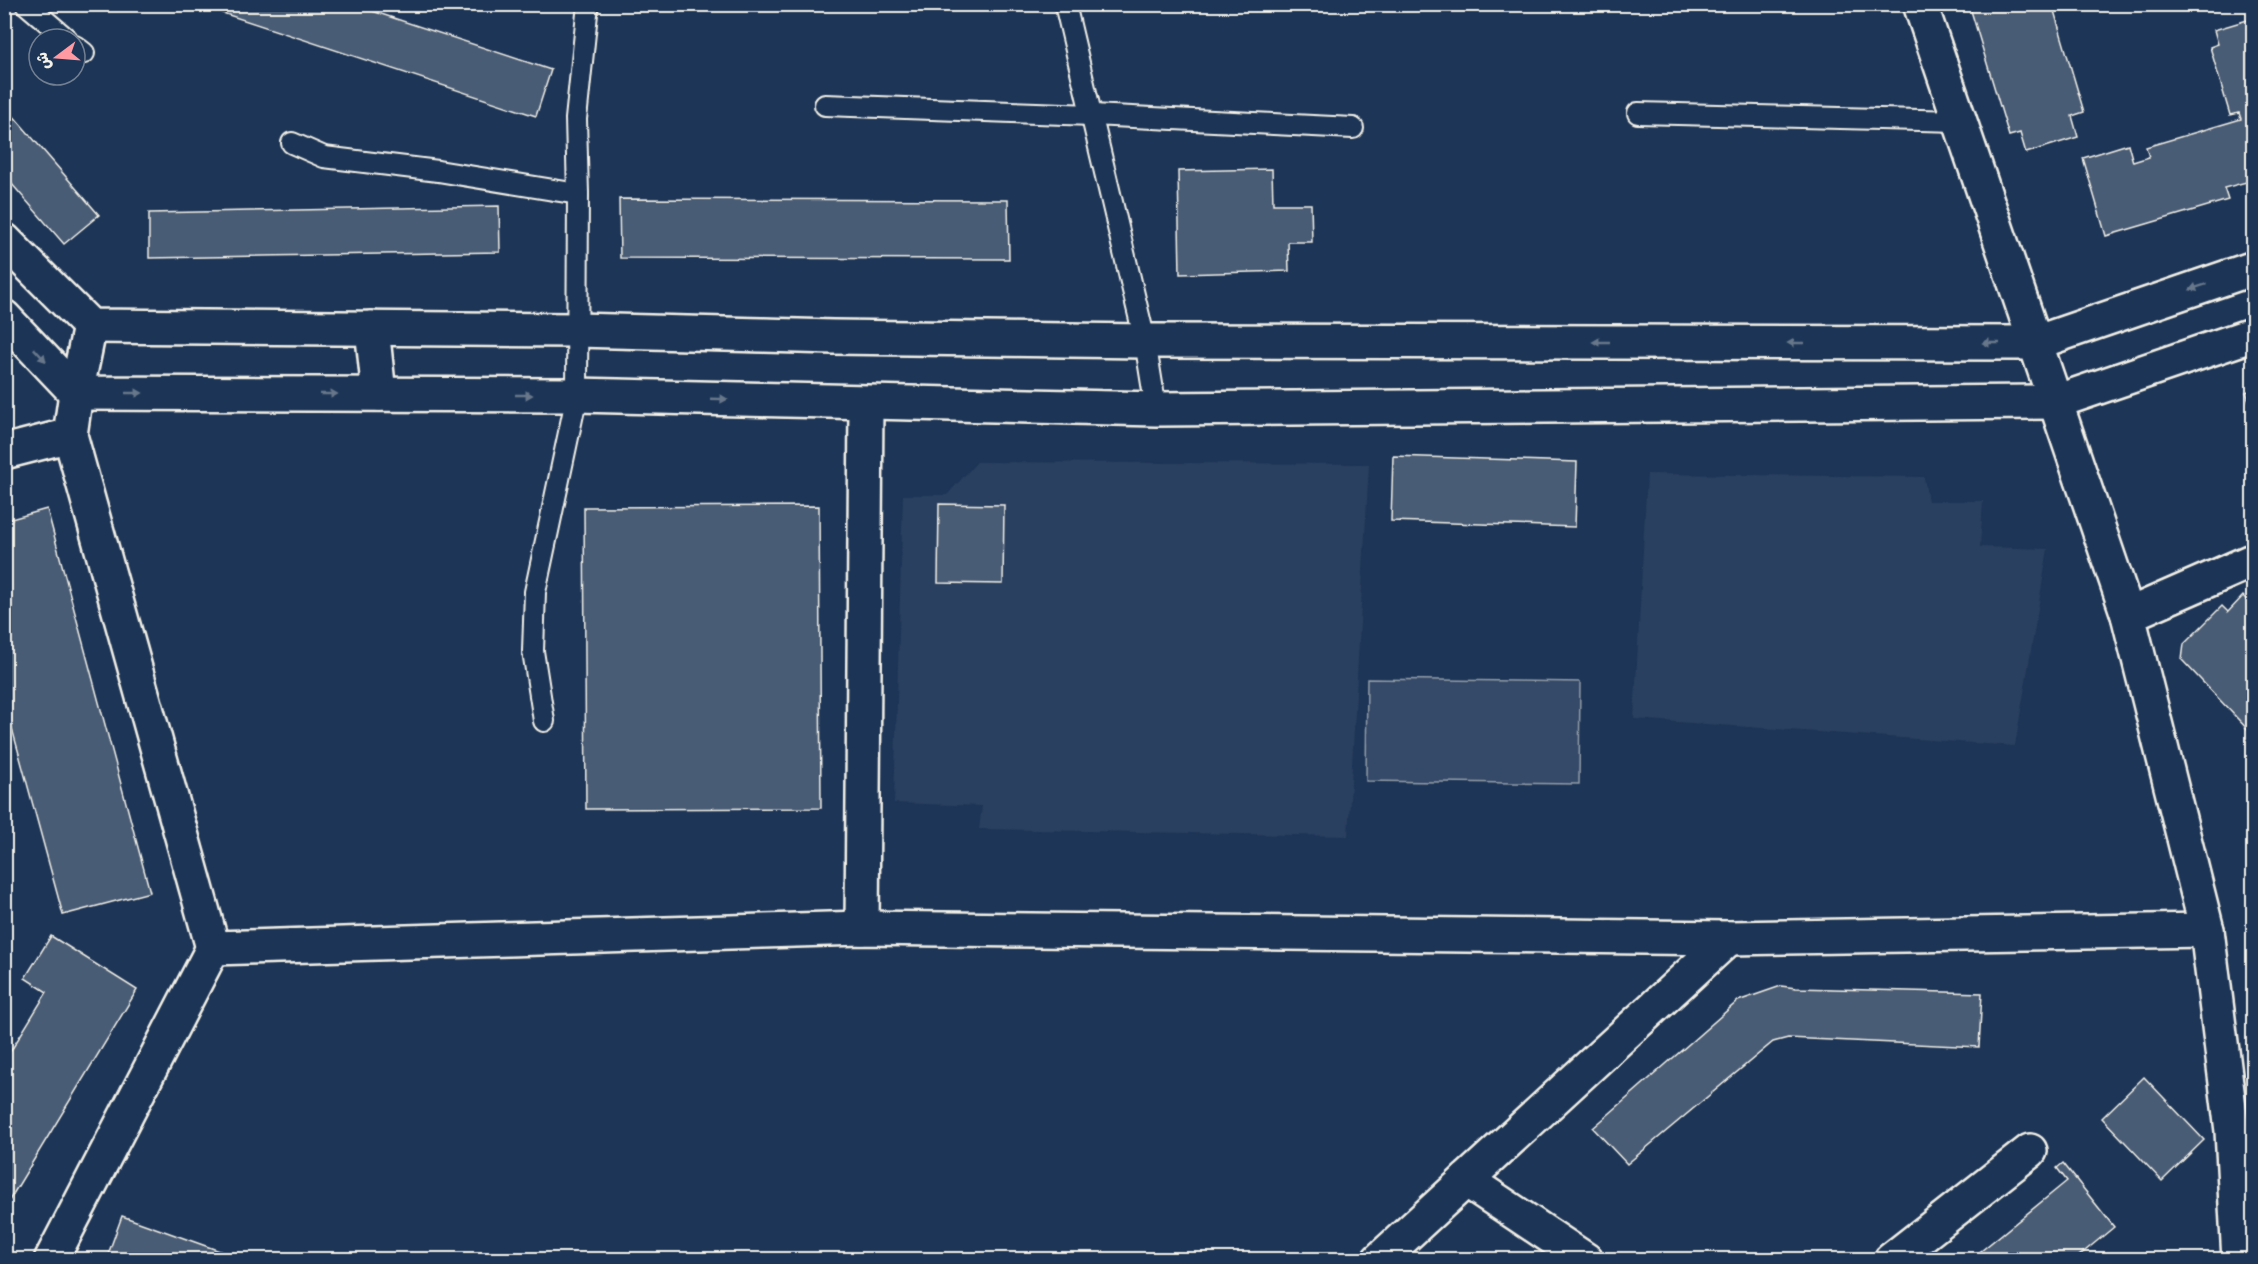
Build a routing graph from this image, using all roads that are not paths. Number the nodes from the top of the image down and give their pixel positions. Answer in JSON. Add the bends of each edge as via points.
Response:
{"nodes":[{"id":1,"x":26,"y":4,"type":"edge"},
{"id":2,"x":588,"y":4,"type":"edge"},
{"id":3,"x":1065,"y":4,"type":"edge"},
{"id":4,"x":1920,"y":4,"type":"edge"},
{"id":5,"x":53,"y":27,"type":"edge"},
{"id":6,"x":825,"y":105,"type":"dead end"},
{"id":7,"x":1638,"y":112,"type":"dead end"},
{"id":8,"x":1092,"y":115,"type":"junction"},
{"id":9,"x":1959,"y":121,"type":"junction"},
{"id":10,"x":1353,"y":129,"type":"dead end"},
{"id":11,"x":292,"y":143,"type":"dead end"},
{"id":12,"x":578,"y":194,"type":"junction"},
{"id":13,"x":4,"y":240,"type":"edge"},
{"id":14,"x":2253,"y":268,"type":"edge"},
{"id":15,"x":4,"y":317,"type":"edge"},
{"id":16,"x":90,"y":326,"type":"junction"},
{"id":17,"x":372,"y":328,"type":"junction"},
{"id":18,"x":577,"y":330,"type":"junction"},
{"id":19,"x":2253,"y":334,"type":"edge"},
{"id":20,"x":1145,"y":341,"type":"junction"},
{"id":21,"x":2035,"y":343,"type":"junction"},
{"id":22,"x":76,"y":393,"type":"junction"},
{"id":23,"x":379,"y":394,"type":"junction"},
{"id":24,"x":577,"y":395,"type":"junction"},
{"id":25,"x":2055,"y":402,"type":"junction"},
{"id":26,"x":866,"y":404,"type":"junction"},
{"id":27,"x":1156,"y":409,"type":"junction"},
{"id":28,"x":70,"y":435,"type":"junction"},
{"id":29,"x":4,"y":452,"type":"edge"},
{"id":30,"x":2253,"y":560,"type":"edge"},
{"id":31,"x":2128,"y":615,"type":"junction"},
{"id":32,"x":544,"y":722,"type":"dead end"},
{"id":33,"x":862,"y":928,"type":"junction"},
{"id":34,"x":2207,"y":930,"type":"junction"},
{"id":35,"x":1729,"y":938,"type":"junction"},
{"id":36,"x":213,"y":948,"type":"junction"},
{"id":37,"x":2030,"y":1151,"type":"dead end"},
{"id":38,"x":1466,"y":1180,"type":"junction"},
{"id":39,"x":51,"y":1260,"type":"edge"},
{"id":40,"x":1379,"y":1260,"type":"edge"},
{"id":41,"x":1586,"y":1260,"type":"edge"},
{"id":42,"x":1891,"y":1260,"type":"edge"},
{"id":43,"x":2239,"y":1260,"type":"edge"}],
"edges":[{"from":1,"to":5,"type":"lane"},
{"from":2,"to":12,"type":"lane","via":[[576,119]]},
{"from":3,"to":8,"type":"lane"},
{"from":4,"to":9,"type":"street"},
{"from":6,"to":8,"type":"lane"},
{"from":7,"to":9,"type":"lane"},
{"from":8,"to":10,"type":"lane"},
{"from":8,"to":20,"type":"lane"},
{"from":9,"to":21,"type":"street"},
{"from":11,"to":12,"type":"lane","via":[[324,157]]},
{"from":12,"to":18,"type":"lane"},
{"from":13,"to":16,"type":"street"},
{"from":14,"to":21,"type":"street","one_way":true},
{"from":15,"to":22,"type":"street","one_way":true},
{"from":16,"to":17,"type":"street"},
{"from":16,"to":22,"type":"street"},
{"from":17,"to":18,"type":"street"},
{"from":17,"to":23,"type":"street"},
{"from":18,"to":20,"type":"street"},
{"from":18,"to":24,"type":"lane"},
{"from":19,"to":25,"type":"street"},
{"from":21,"to":20,"type":"street","one_way":true},
{"from":20,"to":27,"type":"lane"},
{"from":21,"to":25,"type":"street"},
{"from":22,"to":23,"type":"street","one_way":true},
{"from":22,"to":28,"type":"street"},
{"from":23,"to":24,"type":"street","one_way":true},
{"from":24,"to":26,"type":"street","one_way":true},
{"from":24,"to":32,"type":"lane","via":[[535,592],[533,651]]},
{"from":25,"to":27,"type":"street"},
{"from":25,"to":31,"type":"street"},
{"from":26,"to":27,"type":"street"},
{"from":26,"to":33,"type":"street"},
{"from":28,"to":29,"type":"street"},
{"from":28,"to":36,"type":"street"},
{"from":30,"to":31,"type":"street"},
{"from":31,"to":34,"type":"street"},
{"from":33,"to":35,"type":"street"},
{"from":33,"to":36,"type":"street"},
{"from":34,"to":35,"type":"street"},
{"from":34,"to":43,"type":"street","via":[[2232,1131]]},
{"from":35,"to":38,"type":"street"},
{"from":36,"to":39,"type":"street"},
{"from":37,"to":42,"type":"street"},
{"from":38,"to":40,"type":"street"},
{"from":38,"to":41,"type":"street"}]}
